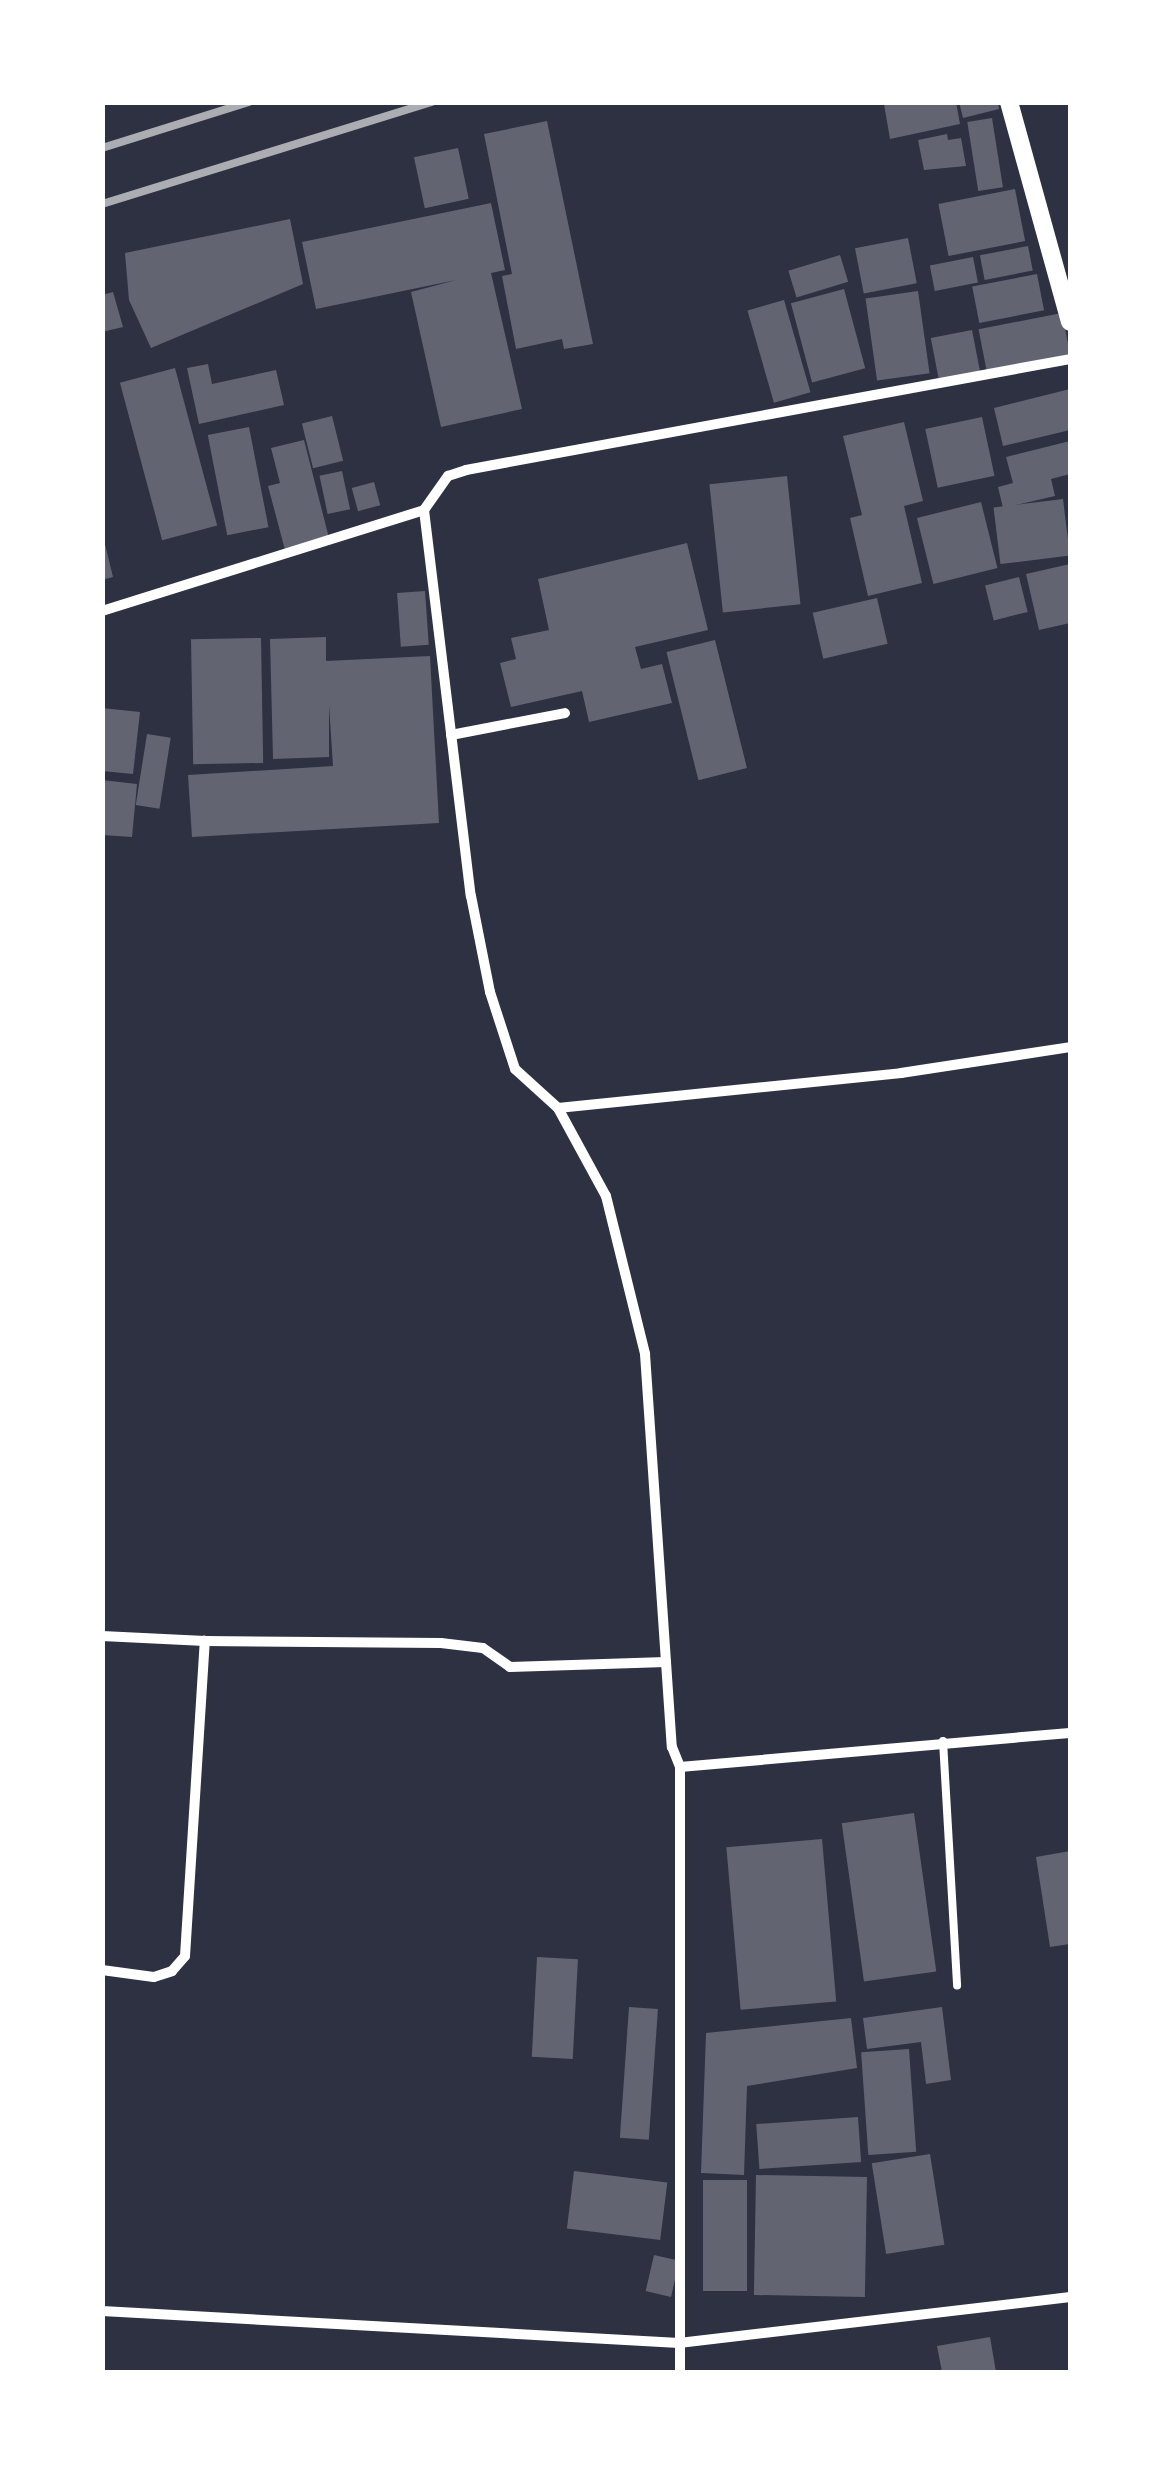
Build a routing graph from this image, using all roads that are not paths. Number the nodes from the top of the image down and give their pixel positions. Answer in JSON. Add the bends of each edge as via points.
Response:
{"nodes":[{"id":1,"x":1009,"y":102,"type":"edge"},
{"id":2,"x":1070,"y":322,"type":"edge"},
{"id":3,"x":1070,"y":359,"type":"edge"},
{"id":4,"x":424,"y":510,"type":"junction"},
{"id":5,"x":102,"y":610,"type":"edge"},
{"id":6,"x":565,"y":713,"type":"dead end"},
{"id":7,"x":451,"y":735,"type":"junction"},
{"id":8,"x":1070,"y":1047,"type":"edge"},
{"id":9,"x":558,"y":1108,"type":"junction"},
{"id":10,"x":102,"y":1636,"type":"edge"},
{"id":11,"x":205,"y":1641,"type":"junction"},
{"id":12,"x":666,"y":1662,"type":"junction"},
{"id":13,"x":1070,"y":1732,"type":"edge"},
{"id":14,"x":943,"y":1741,"type":"junction"},
{"id":15,"x":680,"y":1768,"type":"junction"},
{"id":16,"x":102,"y":1970,"type":"edge"},
{"id":17,"x":956,"y":1986,"type":"dead end"},
{"id":18,"x":1070,"y":2297,"type":"edge"},
{"id":19,"x":102,"y":2311,"type":"edge"},
{"id":20,"x":679,"y":2344,"type":"junction"},
{"id":21,"x":680,"y":2372,"type":"edge"}],
"edges":[{"from":1,"to":2,"type":"street"},
{"from":3,"to":4,"type":"street","via":[[466,470],[448,476]]},
{"from":4,"to":5,"type":"street"},
{"from":4,"to":7,"type":"street"},
{"from":6,"to":7,"type":"street"},
{"from":7,"to":9,"type":"street","via":[[490,992],[515,1069]]},
{"from":8,"to":9,"type":"street","via":[[901,1073]]},
{"from":9,"to":12,"type":"street","via":[[606,1196],[646,1354]]},
{"from":10,"to":11,"type":"street"},
{"from":11,"to":12,"type":"street","via":[[476,1646],[510,1667]]},
{"from":11,"to":16,"type":"street","via":[[185,1956],[172,1972],[154,1977]]},
{"from":12,"to":15,"type":"street","via":[[672,1747]]},
{"from":13,"to":14,"type":"street"},
{"from":14,"to":15,"type":"street"},
{"from":14,"to":17,"type":"lane"},
{"from":15,"to":20,"type":"street"},
{"from":18,"to":20,"type":"street"},
{"from":19,"to":20,"type":"street"},
{"from":20,"to":21,"type":"street"}]}
